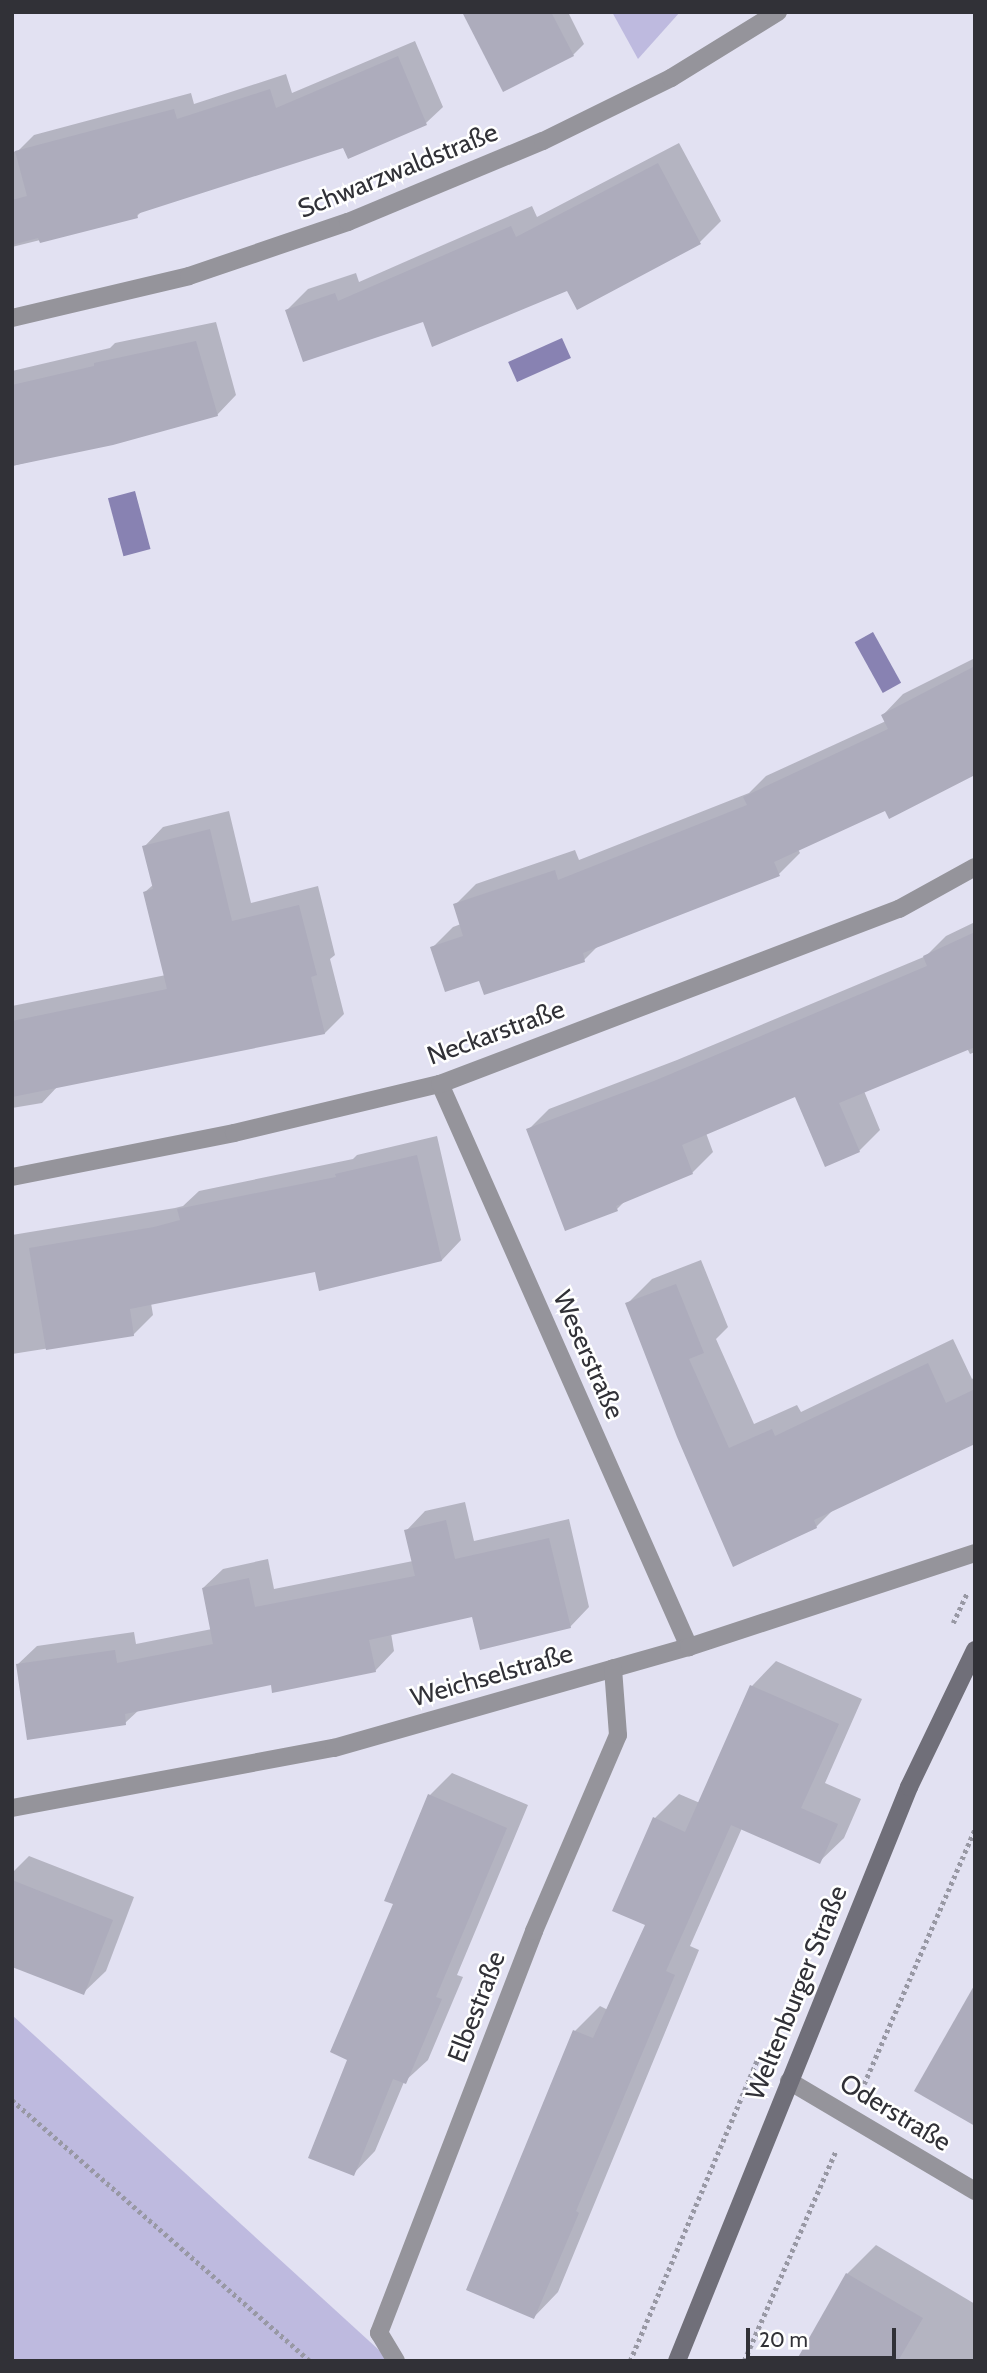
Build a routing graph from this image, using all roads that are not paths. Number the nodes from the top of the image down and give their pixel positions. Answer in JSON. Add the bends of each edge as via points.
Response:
{"nodes":[{"id":1,"x":778,"y":12,"type":"edge"},
{"id":2,"x":12,"y":318,"type":"edge"},
{"id":3,"x":975,"y":867,"type":"edge"},
{"id":4,"x":440,"y":1084,"type":"junction"},
{"id":5,"x":12,"y":1177,"type":"edge"},
{"id":6,"x":975,"y":1553,"type":"edge"},
{"id":7,"x":689,"y":1647,"type":"junction"},
{"id":8,"x":975,"y":1650,"type":"edge"},
{"id":9,"x":613,"y":1668,"type":"junction"},
{"id":10,"x":12,"y":1808,"type":"edge"},
{"id":11,"x":789,"y":2081,"type":"junction"},
{"id":12,"x":975,"y":2190,"type":"edge"},
{"id":13,"x":396,"y":2361,"type":"edge"},
{"id":14,"x":677,"y":2361,"type":"edge"}],
"edges":[{"from":1,"to":2,"type":"street","name":"Schwarzwaldstraße","via":[[671,78],[554,135],[348,222],[189,276]]},
{"from":3,"to":4,"type":"street","name":"Neckarstraße","via":[[899,909]]},
{"from":4,"to":5,"type":"street","name":"Neckarstraße","via":[[234,1133]]},
{"from":4,"to":7,"type":"street","name":"Weserstraße"},
{"from":6,"to":7,"type":"street","name":"Weichselstraße"},
{"from":7,"to":9,"type":"street","name":"Weichselstraße"},
{"from":8,"to":11,"type":"main road","name":"Weltenburger Straße","via":[[909,1787]]},
{"from":9,"to":10,"type":"street","name":"Weichselstraße","via":[[334,1748]]},
{"from":9,"to":13,"type":"street","name":"Elbestraße","via":[[618,1735],[534,1931],[379,2333]]},
{"from":11,"to":12,"type":"street","name":"Oderstraße"},
{"from":11,"to":14,"type":"main road","name":"Weltenburger Straße"}]}
